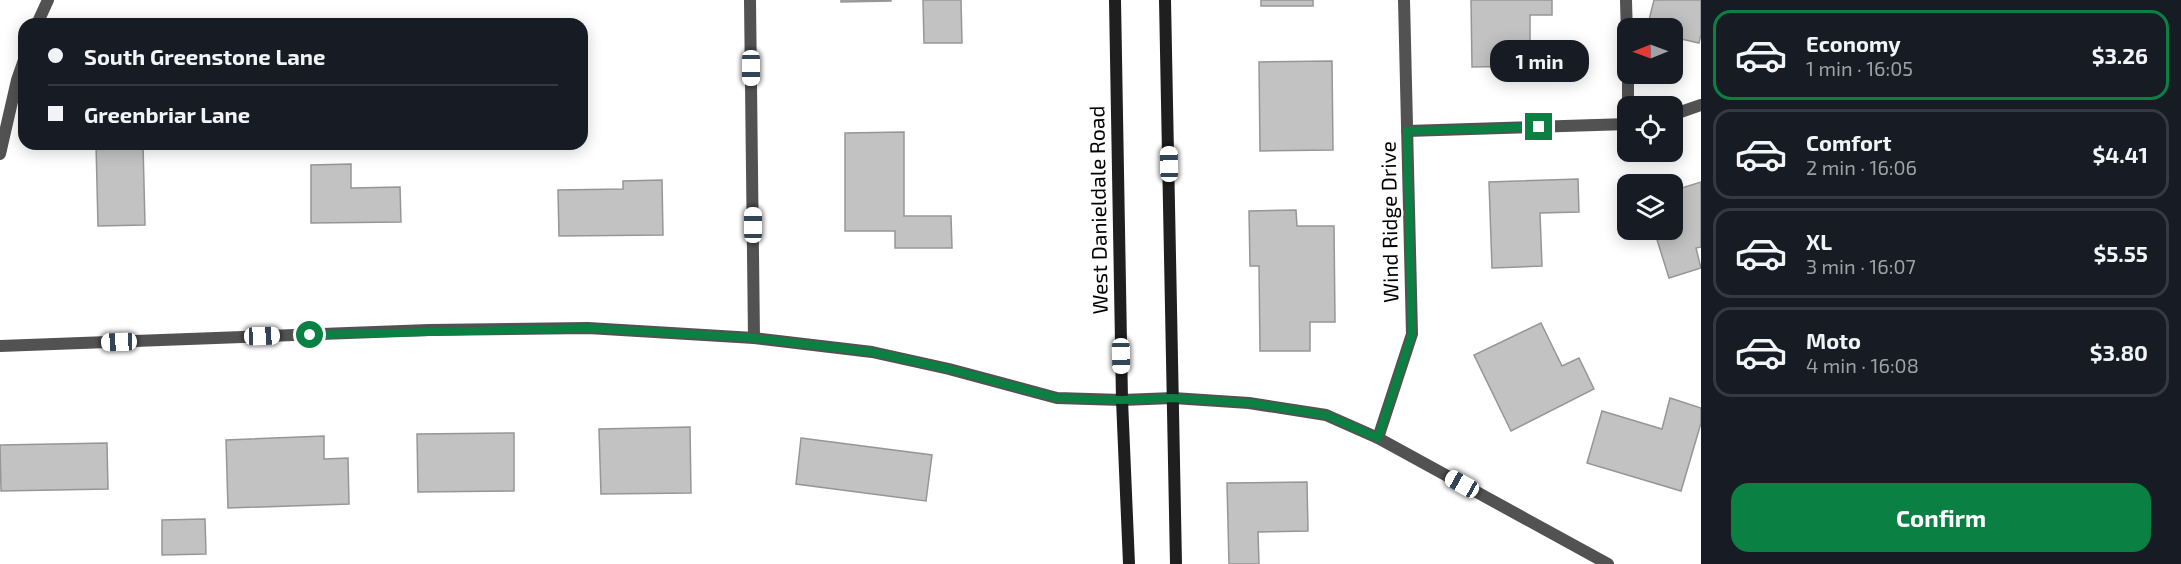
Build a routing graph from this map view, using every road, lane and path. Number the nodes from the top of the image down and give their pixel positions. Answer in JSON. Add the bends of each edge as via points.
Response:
{"nodes":[{"id":1,"x":48,"y":0,"type":"edge"},
{"id":2,"x":750,"y":0,"type":"edge"},
{"id":3,"x":1114,"y":0,"type":"edge"},
{"id":4,"x":1166,"y":0,"type":"edge"},
{"id":5,"x":1404,"y":0,"type":"edge"},
{"id":6,"x":1626,"y":0,"type":"edge"},
{"id":7,"x":40,"y":18,"type":"edge"},
{"id":8,"x":1626,"y":18,"type":"edge"},
{"id":9,"x":18,"y":77,"type":"edge"},
{"id":10,"x":1701,"y":105,"type":"edge"},
{"id":11,"x":1683,"y":111,"type":"edge"},
{"id":12,"x":1617,"y":124,"type":"edge"},
{"id":13,"x":1407,"y":131,"type":"junction"},
{"id":14,"x":0,"y":154,"type":"edge"},
{"id":15,"x":754,"y":338,"type":"junction"},
{"id":16,"x":0,"y":346,"type":"edge"},
{"id":17,"x":1173,"y":398,"type":"junction"},
{"id":18,"x":1122,"y":400,"type":"junction"},
{"id":19,"x":1378,"y":438,"type":"junction"},
{"id":20,"x":1128,"y":564,"type":"edge"},
{"id":21,"x":1176,"y":564,"type":"edge"},
{"id":22,"x":1608,"y":564,"type":"edge"}],
"edges":[{"from":1,"to":7,"type":"street"},
{"from":2,"to":15,"type":"street"},
{"from":3,"to":18,"type":"main road","name":"West Danieldale Road"},
{"from":4,"to":17,"type":"main road"},
{"from":5,"to":13,"type":"street","name":"Wind Ridge Drive"},
{"from":6,"to":8,"type":"street"},
{"from":9,"to":14,"type":"street"},
{"from":10,"to":11,"type":"street"},
{"from":12,"to":13,"type":"street"},
{"from":13,"to":19,"type":"street","name":"Wind Ridge Drive","via":[[1412,334]]},
{"from":15,"to":16,"type":"street","via":[[588,328]]},
{"from":15,"to":18,"type":"street","via":[[872,352],[1057,398]]},
{"from":17,"to":18,"type":"street"},
{"from":17,"to":19,"type":"street","via":[[1250,403],[1326,415]]},
{"from":17,"to":21,"type":"main road"},
{"from":18,"to":20,"type":"main road","name":"West Danieldale Road"},
{"from":19,"to":22,"type":"street"}]}
